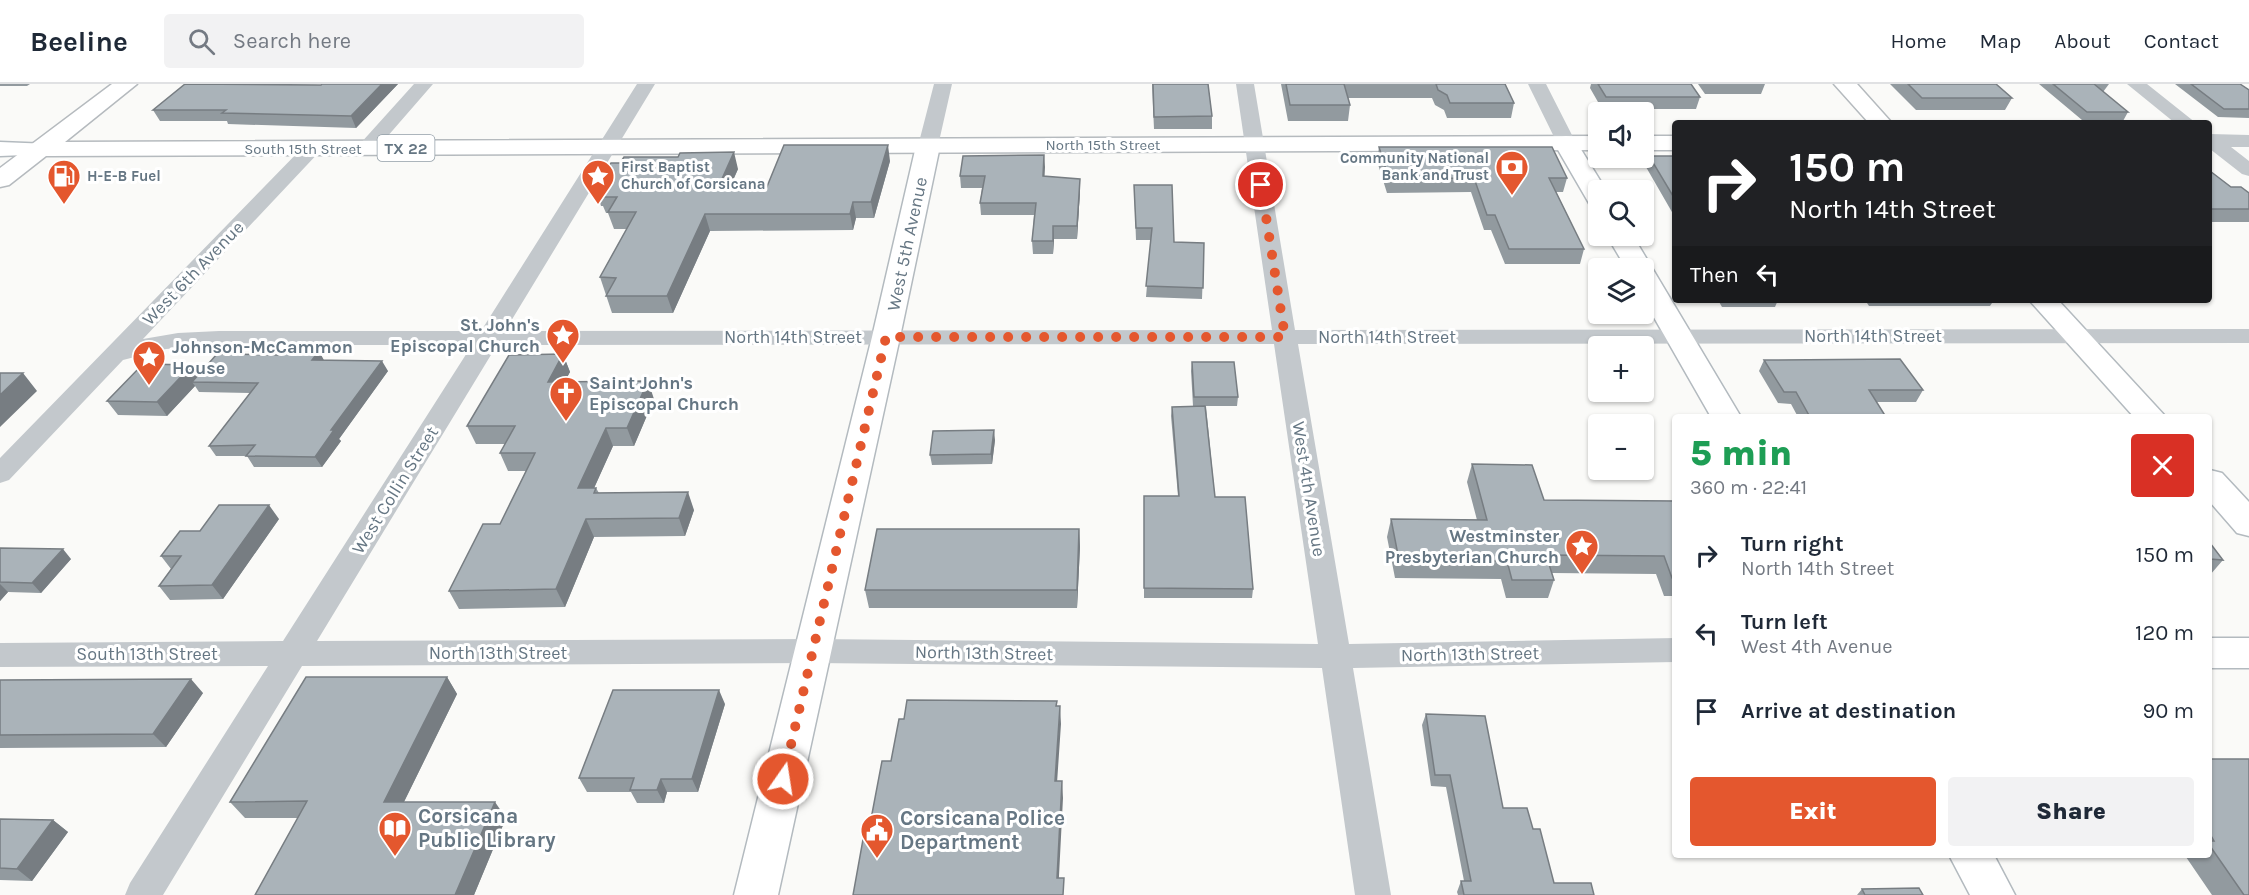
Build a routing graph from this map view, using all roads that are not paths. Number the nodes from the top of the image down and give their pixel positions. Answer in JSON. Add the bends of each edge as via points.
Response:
{"nodes":[{"id":1,"x":126,"y":84,"type":"edge"},
{"id":2,"x":424,"y":84,"type":"edge"},
{"id":3,"x":646,"y":84,"type":"edge"},
{"id":4,"x":943,"y":84,"type":"edge"},
{"id":5,"x":1245,"y":84,"type":"edge"},
{"id":6,"x":1537,"y":84,"type":"edge"},
{"id":7,"x":1845,"y":84,"type":"edge"},
{"id":8,"x":2136,"y":84,"type":"edge"},
{"id":9,"x":1878,"y":120,"type":"edge"},
{"id":10,"x":2183,"y":120,"type":"edge"},
{"id":11,"x":2212,"y":140,"type":"edge"},
{"id":12,"x":2249,"y":141,"type":"edge"},
{"id":13,"x":1672,"y":142,"type":"edge"},
{"id":14,"x":2212,"y":142,"type":"edge"},
{"id":15,"x":1566,"y":143,"type":"junction"},
{"id":16,"x":1588,"y":143,"type":"edge"},
{"id":17,"x":1654,"y":143,"type":"edge"},
{"id":18,"x":1255,"y":144,"type":"junction"},
{"id":19,"x":928,"y":146,"type":"junction"},
{"id":20,"x":607,"y":147,"type":"junction"},
{"id":21,"x":0,"y":149,"type":"edge"},
{"id":22,"x":42,"y":149,"type":"junction"},
{"id":23,"x":312,"y":149,"type":"junction"},
{"id":24,"x":366,"y":149,"type":"junction"},
{"id":25,"x":2249,"y":170,"type":"edge"},
{"id":26,"x":0,"y":180,"type":"edge"},
{"id":27,"x":1588,"y":181,"type":"edge"},
{"id":28,"x":1654,"y":293,"type":"edge"},
{"id":29,"x":2046,"y":303,"type":"edge"},
{"id":30,"x":1679,"y":336,"type":"junction"},
{"id":31,"x":2077,"y":336,"type":"junction"},
{"id":32,"x":2249,"y":336,"type":"edge"},
{"id":33,"x":886,"y":337,"type":"junction"},
{"id":34,"x":1285,"y":337,"type":"junction"},
{"id":35,"x":489,"y":338,"type":"junction"},
{"id":36,"x":115,"y":355,"type":"junction"},
{"id":37,"x":1724,"y":414,"type":"edge"},
{"id":38,"x":2148,"y":414,"type":"edge"},
{"id":39,"x":0,"y":474,"type":"edge"},
{"id":40,"x":2212,"y":483,"type":"edge"},
{"id":41,"x":2249,"y":524,"type":"edge"},
{"id":42,"x":1672,"y":650,"type":"edge"},
{"id":43,"x":813,"y":651,"type":"junction"},
{"id":44,"x":293,"y":653,"type":"junction"},
{"id":45,"x":2212,"y":653,"type":"edge"},
{"id":46,"x":2249,"y":653,"type":"edge"},
{"id":47,"x":0,"y":655,"type":"edge"},
{"id":48,"x":1336,"y":656,"type":"junction"},
{"id":49,"x":1973,"y":858,"type":"edge"},
{"id":50,"x":143,"y":895,"type":"edge"},
{"id":51,"x":756,"y":895,"type":"edge"},
{"id":52,"x":1373,"y":895,"type":"edge"},
{"id":53,"x":1993,"y":895,"type":"edge"}],
"edges":[{"from":1,"to":22,"type":"main road"},
{"from":2,"to":24,"type":"street"},
{"from":3,"to":20,"type":"street","name":"West Collin Street"},
{"from":4,"to":19,"type":"street","name":"West 5th Avenue"},
{"from":5,"to":18,"type":"street","name":"West 4th Avenue"},
{"from":6,"to":15,"type":"street"},
{"from":7,"to":9,"type":"main road"},
{"from":8,"to":10,"type":"street"},
{"from":11,"to":12,"type":"street"},
{"from":13,"to":17,"type":"main road"},
{"from":14,"to":25,"type":"street"},
{"from":15,"to":16,"type":"main road","name":"North 15th Street","number":"TX 22"},
{"from":15,"to":18,"type":"main road","name":"North 15th Street","number":"TX 22"},
{"from":15,"to":27,"type":"main road"},
{"from":18,"to":19,"type":"main road","name":"North 15th Street","number":"TX 22"},
{"from":18,"to":34,"type":"street","name":"West 4th Avenue"},
{"from":19,"to":20,"type":"main road","name":"North 15th Street","number":"TX 22"},
{"from":19,"to":33,"type":"main road","name":"West 5th Avenue"},
{"from":20,"to":24,"type":"main road","name":"South 15th Street","number":"TX 22"},
{"from":20,"to":35,"type":"street","name":"West Collin Street"},
{"from":21,"to":22,"type":"main road","name":"South 15th Street"},
{"from":22,"to":23,"type":"main road","name":"South 15th Street","number":"TX 22"},
{"from":22,"to":26,"type":"main road"},
{"from":23,"to":24,"type":"main road","name":"South 15th Street","number":"TX 22"},
{"from":23,"to":36,"type":"street","name":"West 6th Avenue"},
{"from":28,"to":30,"type":"main road"},
{"from":29,"to":31,"type":"main road"},
{"from":30,"to":31,"type":"street","name":"North 14th Street"},
{"from":30,"to":34,"type":"street","name":"North 14th Street"},
{"from":30,"to":37,"type":"main road"},
{"from":31,"to":32,"type":"street","name":"North 14th Street"},
{"from":31,"to":38,"type":"main road"},
{"from":33,"to":34,"type":"street","name":"North 14th Street"},
{"from":33,"to":35,"type":"street","name":"North 14th Street"},
{"from":33,"to":43,"type":"main road","name":"West 5th Avenue"},
{"from":34,"to":48,"type":"street","name":"West 4th Avenue"},
{"from":35,"to":36,"type":"street","name":"North 14th Street","via":[[163,340]]},
{"from":35,"to":44,"type":"street","name":"West Collin Street"},
{"from":36,"to":39,"type":"street","name":"West 6th Avenue"},
{"from":40,"to":41,"type":"main road"},
{"from":42,"to":48,"type":"street","name":"North 13th Street"},
{"from":43,"to":44,"type":"street","name":"North 13th Street"},
{"from":43,"to":48,"type":"street","name":"North 13th Street"},
{"from":43,"to":51,"type":"main road","name":"West 5th Avenue"},
{"from":44,"to":47,"type":"street","name":"South 13th Street"},
{"from":44,"to":50,"type":"street","name":"West Collin Street"},
{"from":45,"to":46,"type":"main road"},
{"from":48,"to":52,"type":"street","name":"West 4th Avenue"},
{"from":49,"to":53,"type":"main road"}]}
